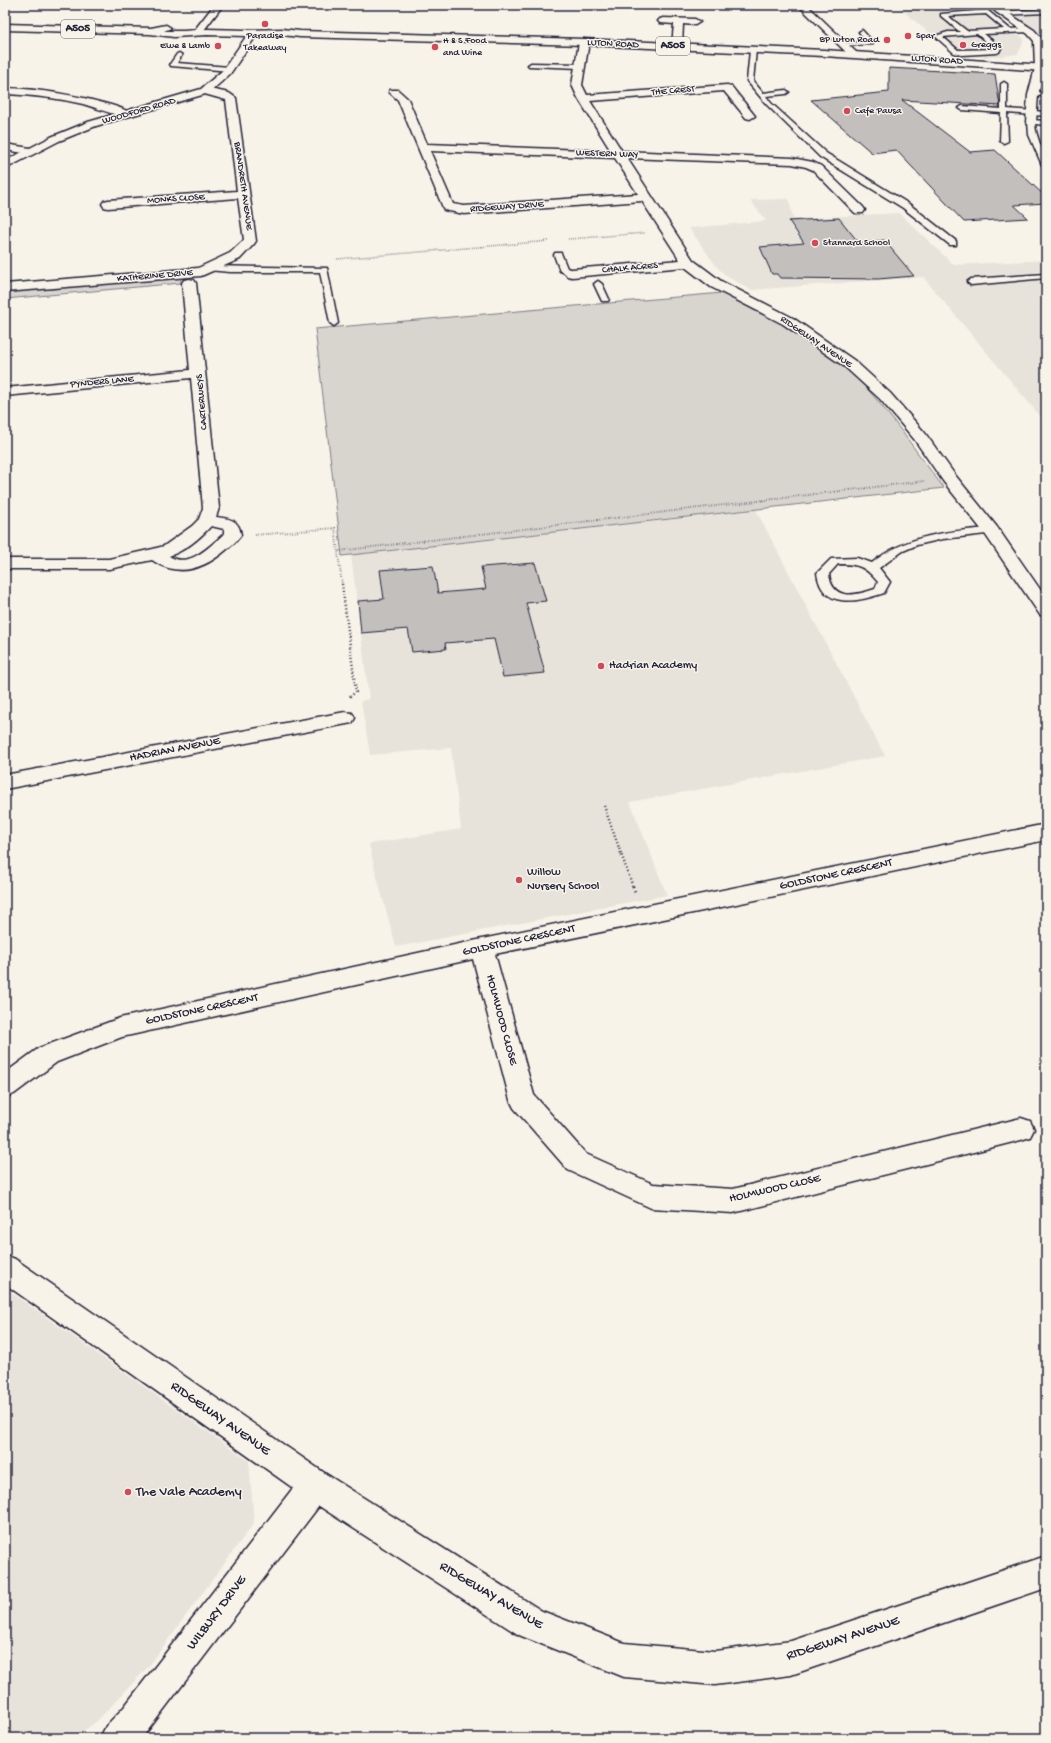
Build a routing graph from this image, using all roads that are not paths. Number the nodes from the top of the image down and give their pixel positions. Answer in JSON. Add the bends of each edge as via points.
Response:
{"nodes":[{"id":1,"x":219,"y":5,"type":"edge"},
{"id":2,"x":802,"y":5,"type":"edge"},
{"id":3,"x":1046,"y":11,"type":"edge"},
{"id":4,"x":998,"y":12,"type":"edge"},
{"id":5,"x":1031,"y":12,"type":"junction"},
{"id":6,"x":1041,"y":18,"type":"dead end"},
{"id":7,"x":663,"y":21,"type":"dead end"},
{"id":8,"x":678,"y":22,"type":"junction"},
{"id":9,"x":695,"y":22,"type":"dead end"},
{"id":10,"x":5,"y":27,"type":"edge"},
{"id":11,"x":1029,"y":30,"type":"junction"},
{"id":12,"x":1010,"y":31,"type":"junction"},
{"id":13,"x":198,"y":32,"type":"junction"},
{"id":14,"x":862,"y":32,"type":"dead end"},
{"id":15,"x":253,"y":33,"type":"junction"},
{"id":16,"x":966,"y":33,"type":"junction"},
{"id":17,"x":979,"y":33,"type":"junction"},
{"id":18,"x":1042,"y":41,"type":"edge"},
{"id":19,"x":584,"y":42,"type":"junction"},
{"id":20,"x":844,"y":45,"type":"junction"},
{"id":21,"x":677,"y":46,"type":"junction"},
{"id":22,"x":753,"y":50,"type":"junction"},
{"id":23,"x":854,"y":55,"type":"junction"},
{"id":24,"x":179,"y":56,"type":"dead end"},
{"id":25,"x":532,"y":65,"type":"dead end"},
{"id":26,"x":579,"y":66,"type":"junction"},
{"id":27,"x":1043,"y":68,"type":"edge"},
{"id":28,"x":230,"y":69,"type":"junction"},
{"id":29,"x":1004,"y":84,"type":"dead end"},
{"id":30,"x":5,"y":91,"type":"edge"},
{"id":31,"x":205,"y":91,"type":"junction"},
{"id":32,"x":394,"y":92,"type":"dead end"},
{"id":33,"x":786,"y":92,"type":"dead end"},
{"id":34,"x":1034,"y":93,"type":"junction"},
{"id":35,"x":761,"y":94,"type":"junction"},
{"id":36,"x":1046,"y":95,"type":"edge"},
{"id":37,"x":583,"y":98,"type":"junction"},
{"id":38,"x":962,"y":108,"type":"dead end"},
{"id":39,"x":1004,"y":111,"type":"junction"},
{"id":40,"x":125,"y":114,"type":"junction"},
{"id":41,"x":1046,"y":114,"type":"edge"},
{"id":42,"x":750,"y":116,"type":"dead end"},
{"id":43,"x":1031,"y":117,"type":"junction"},
{"id":44,"x":1046,"y":123,"type":"edge"},
{"id":45,"x":1004,"y":141,"type":"dead end"},
{"id":46,"x":5,"y":147,"type":"edge"},
{"id":47,"x":422,"y":147,"type":"junction"},
{"id":48,"x":30,"y":151,"type":"junction"},
{"id":49,"x":618,"y":154,"type":"junction"},
{"id":50,"x":1046,"y":165,"type":"edge"},
{"id":51,"x":5,"y":166,"type":"edge"},
{"id":52,"x":244,"y":194,"type":"junction"},
{"id":53,"x":646,"y":197,"type":"junction"},
{"id":54,"x":108,"y":204,"type":"dead end"},
{"id":55,"x":859,"y":210,"type":"dead end"},
{"id":56,"x":953,"y":243,"type":"dead end"},
{"id":57,"x":558,"y":255,"type":"dead end"},
{"id":58,"x":688,"y":263,"type":"junction"},
{"id":59,"x":206,"y":270,"type":"junction"},
{"id":60,"x":592,"y":272,"type":"junction"},
{"id":61,"x":572,"y":273,"type":"joint"},
{"id":62,"x":1046,"y":276,"type":"edge"},
{"id":63,"x":971,"y":282,"type":"dead end"},
{"id":64,"x":189,"y":283,"type":"junction"},
{"id":65,"x":598,"y":284,"type":"joint"},
{"id":66,"x":5,"y":288,"type":"edge"},
{"id":67,"x":170,"y":288,"type":"dead end"},
{"id":68,"x":605,"y":299,"type":"dead end"},
{"id":69,"x":334,"y":322,"type":"dead end"},
{"id":70,"x":199,"y":373,"type":"junction"},
{"id":71,"x":5,"y":392,"type":"edge"},
{"id":72,"x":207,"y":520,"type":"junction"},
{"id":73,"x":990,"y":531,"type":"junction"},
{"id":74,"x":155,"y":554,"type":"junction"},
{"id":75,"x":5,"y":564,"type":"edge"},
{"id":76,"x":873,"y":568,"type":"junction"},
{"id":77,"x":1046,"y":611,"type":"edge"},
{"id":78,"x":345,"y":718,"type":"road end"},
{"id":79,"x":5,"y":782,"type":"edge"},
{"id":80,"x":1046,"y":832,"type":"edge"},
{"id":81,"x":482,"y":948,"type":"junction"},
{"id":82,"x":5,"y":1087,"type":"edge"},
{"id":83,"x":1021,"y":1128,"type":"dead end"},
{"id":84,"x":5,"y":1268,"type":"edge"},
{"id":85,"x":315,"y":1486,"type":"junction"},
{"id":86,"x":1046,"y":1572,"type":"edge"},
{"id":87,"x":118,"y":1738,"type":"edge"}],
"edges":[{"from":1,"to":13,"type":"street"},
{"from":2,"to":20,"type":"street"},
{"from":3,"to":5,"type":"lane"},
{"from":4,"to":5,"type":"lane"},
{"from":4,"to":11,"type":"street"},
{"from":4,"to":12,"type":"lane","via":[[998,23]]},
{"from":4,"to":16,"type":"lane","via":[[943,15]]},
{"from":5,"to":6,"type":"lane"},
{"from":7,"to":8,"type":"street"},
{"from":8,"to":9,"type":"street"},
{"from":8,"to":21,"type":"street"},
{"from":10,"to":13,"type":"street","name":"LUTON ROAD","number":"A505","via":[[180,34]]},
{"from":11,"to":12,"type":"lane"},
{"from":11,"to":18,"type":"street"},
{"from":12,"to":17,"type":"lane"},
{"from":13,"to":15,"type":"street","name":"LUTON ROAD","number":"A505"},
{"from":14,"to":20,"type":"lane","via":[[871,43]]},
{"from":15,"to":19,"type":"street","name":"LUTON ROAD","number":"A505","via":[[276,36],[300,34]]},
{"from":15,"to":28,"type":"street","name":"WOODFORD ROAD"},
{"from":16,"to":17,"type":"lane"},
{"from":16,"to":17,"type":"lane","via":[[938,36],[956,52],[997,51],[998,48]]},
{"from":18,"to":27,"type":"street"},
{"from":19,"to":21,"type":"street","name":"LUTON ROAD","number":"A505"},
{"from":19,"to":26,"type":"street","name":"RIDGEWAY AVENUE"},
{"from":20,"to":23,"type":"street"},
{"from":21,"to":22,"type":"street","name":"LUTON ROAD","number":"A505"},
{"from":22,"to":23,"type":"street","name":"LUTON ROAD","number":"A505"},
{"from":22,"to":35,"type":"lane","via":[[750,81]]},
{"from":23,"to":27,"type":"street","name":"LUTON ROAD","number":"A505"},
{"from":24,"to":28,"type":"lane","via":[[173,66]]},
{"from":25,"to":26,"type":"lane"},
{"from":26,"to":37,"type":"street","name":"RIDGEWAY AVENUE","via":[[577,85]]},
{"from":27,"to":34,"type":"street"},
{"from":28,"to":31,"type":"street","name":"WOODFORD ROAD","via":[[217,84]]},
{"from":29,"to":39,"type":"lane"},
{"from":30,"to":40,"type":"street","via":[[64,96]]},
{"from":31,"to":40,"type":"street","name":"WOODFORD ROAD"},
{"from":31,"to":52,"type":"street","name":"BRANDRETH AVENUE","via":[[231,98]]},
{"from":32,"to":47,"type":"street","name":"RIDGEWAY DRIVE","via":[[403,99]]},
{"from":33,"to":35,"type":"lane"},
{"from":34,"to":36,"type":"lane"},
{"from":34,"to":43,"type":"street"},
{"from":35,"to":56,"type":"lane","via":[[823,155],[906,206]]},
{"from":37,"to":42,"type":"street","name":"THE CREST","via":[[727,88]]},
{"from":37,"to":49,"type":"street","name":"RIDGEWAY AVENUE"},
{"from":38,"to":39,"type":"lane"},
{"from":39,"to":43,"type":"lane"},
{"from":39,"to":45,"type":"lane"},
{"from":40,"to":48,"type":"street","name":"WOODFORD ROAD","via":[[92,124]]},
{"from":41,"to":43,"type":"lane"},
{"from":43,"to":44,"type":"lane"},
{"from":43,"to":50,"type":"lane","via":[[1032,135]]},
{"from":46,"to":48,"type":"street"},
{"from":47,"to":49,"type":"street","name":"WESTERN WAY"},
{"from":47,"to":53,"type":"street","name":"RIDGEWAY DRIVE","via":[[448,207],[464,210]]},
{"from":48,"to":51,"type":"street","name":"WOODFORD ROAD"},
{"from":49,"to":53,"type":"street","name":"RIDGEWAY AVENUE"},
{"from":49,"to":55,"type":"street","name":"WESTERN WAY","via":[[792,161],[809,164],[817,168]]},
{"from":52,"to":54,"type":"street","name":"MONKS CLOSE"},
{"from":52,"to":59,"type":"street","name":"BRANDRETH AVENUE","via":[[250,241],[235,256]]},
{"from":53,"to":58,"type":"street","name":"RIDGEWAY AVENUE"},
{"from":57,"to":61,"type":"lane","via":[[564,269]]},
{"from":58,"to":60,"type":"street","name":"CHALK ACRES"},
{"from":58,"to":73,"type":"street","name":"RIDGEWAY AVENUE","via":[[716,284],[788,321],[850,364],[885,396],[920,436]]},
{"from":59,"to":64,"type":"street","name":"KATHERINE DRIVE"},
{"from":59,"to":66,"type":"street","name":"KATHERINE DRIVE"},
{"from":59,"to":69,"type":"lane","via":[[324,270]]},
{"from":60,"to":61,"type":"street","name":"CHALK ACRES"},
{"from":60,"to":65,"type":"street"},
{"from":62,"to":63,"type":"lane"},
{"from":64,"to":67,"type":"street","name":"KATHERINE DRIVE"},
{"from":64,"to":70,"type":"street","name":"CARTERWEYS"},
{"from":65,"to":68,"type":"lane"},
{"from":70,"to":71,"type":"street","name":"PYNDERS LANE"},
{"from":70,"to":72,"type":"street","name":"CARTERWEYS","via":[[211,508]]},
{"from":72,"to":74,"type":"street","via":[[198,530],[170,550]]},
{"from":72,"to":74,"type":"street","via":[[232,527],[233,535],[198,563],[185,566],[168,564]]},
{"from":73,"to":76,"type":"lane","via":[[936,535],[910,543]]},
{"from":73,"to":77,"type":"street","name":"RIDGEWAY AVENUE"},
{"from":74,"to":75,"type":"street","via":[[109,564]]},
{"from":76,"to":76,"type":"lane","via":[[884,582],[880,591],[865,597],[848,598],[829,592],[823,583],[823,574],[835,561],[857,562]]},
{"from":78,"to":79,"type":"street","name":"HADRIAN AVENUE"},
{"from":80,"to":81,"type":"street","name":"GOLDSTONE CRESCENT"},
{"from":81,"to":82,"type":"street","name":"GOLDSTONE CRESCENT","via":[[120,1028],[48,1055]]},
{"from":81,"to":83,"type":"street","name":"HOLMWOOD CLOSE","via":[[524,1100],[577,1162],[652,1196],[733,1201]]},
{"from":84,"to":85,"type":"street","name":"RIDGEWAY AVENUE"},
{"from":85,"to":86,"type":"street","name":"RIDGEWAY AVENUE","via":[[531,1623],[624,1660],[715,1668],[791,1658]]},
{"from":85,"to":87,"type":"street","name":"WILBURY DRIVE","via":[[136,1719]]}]}
